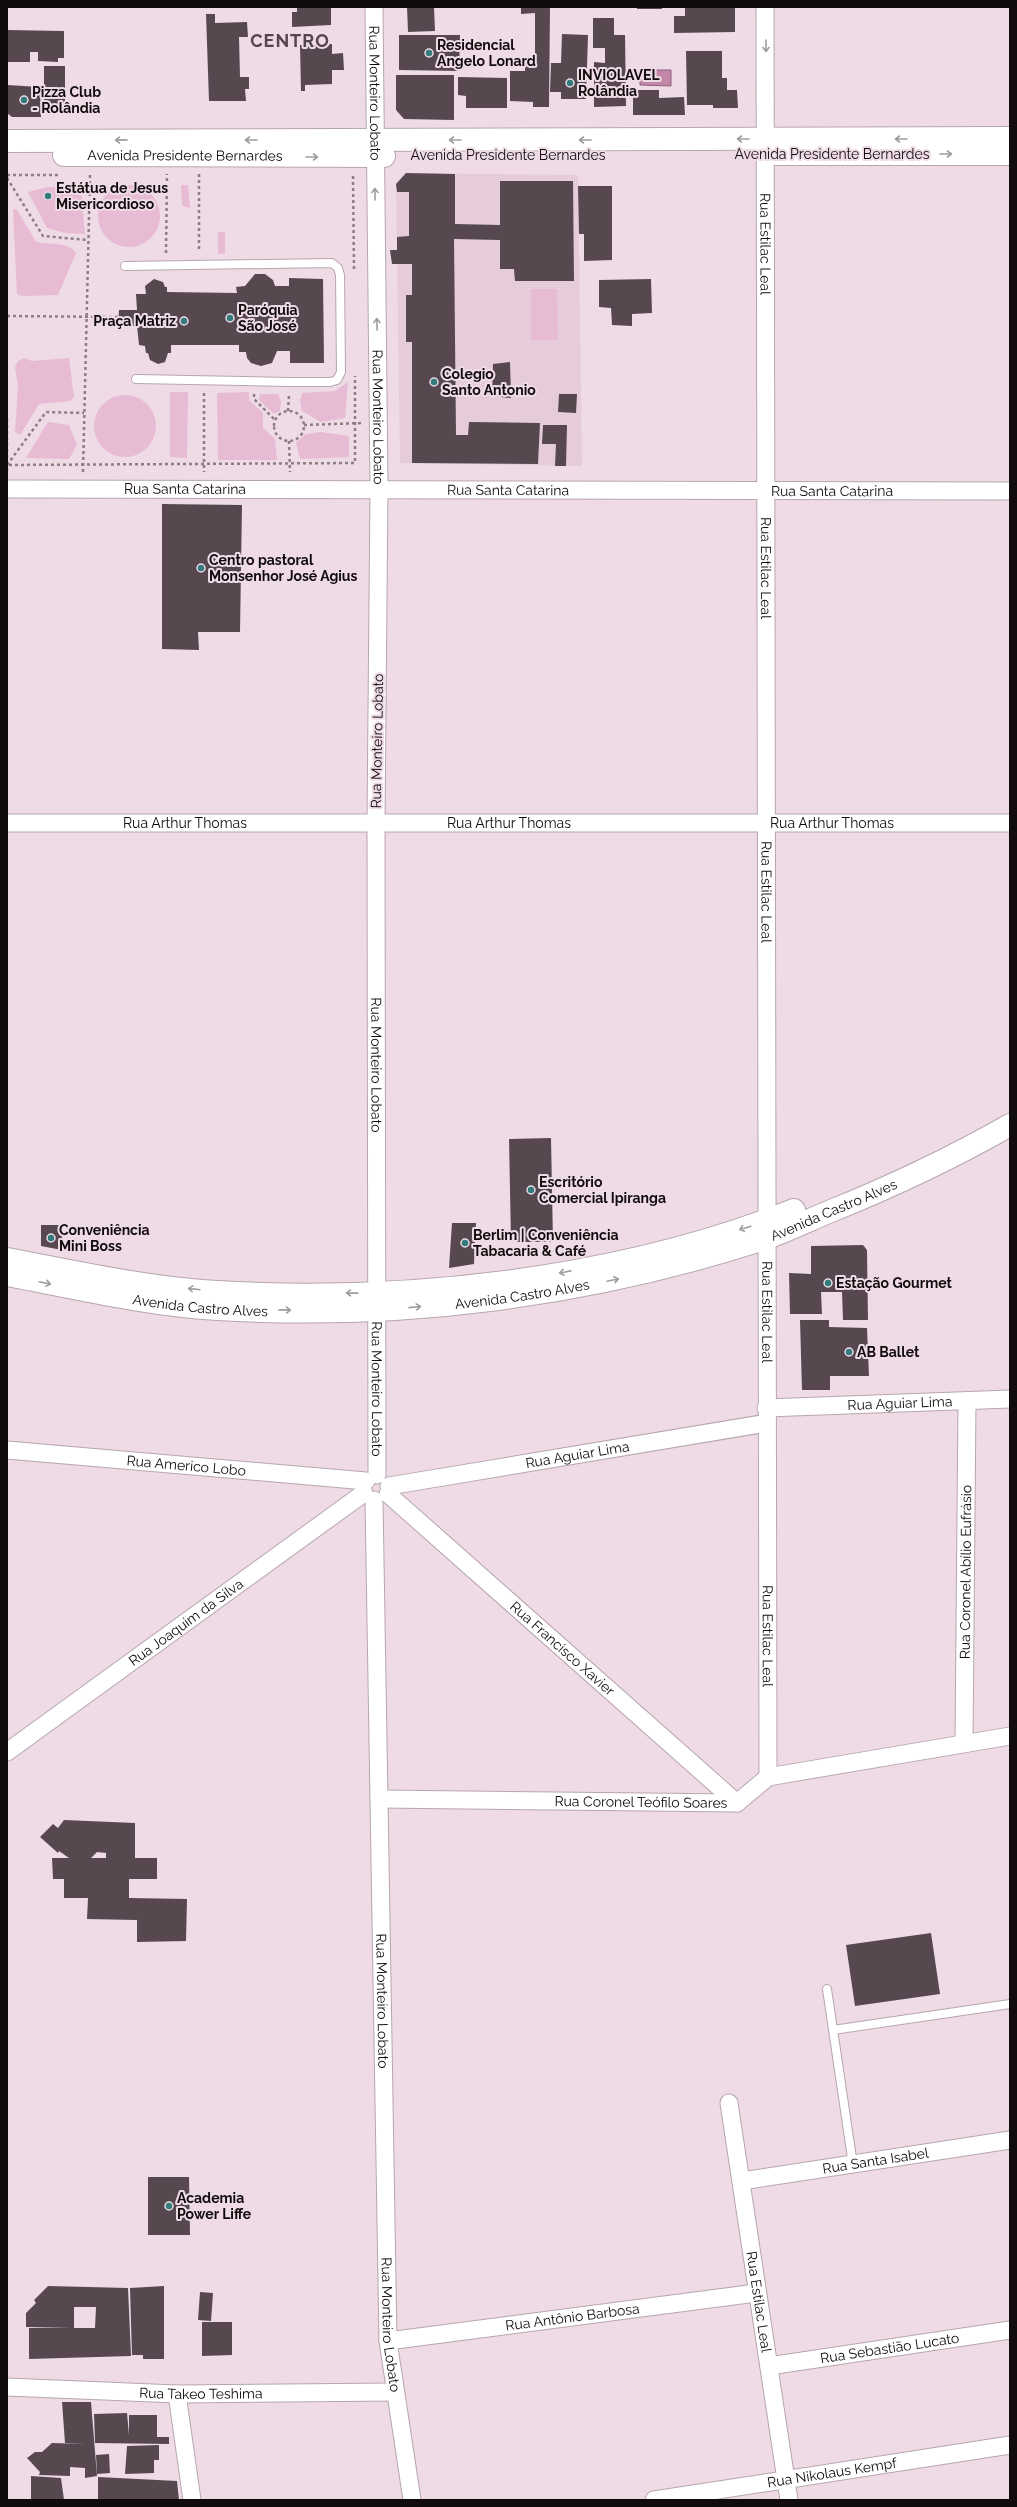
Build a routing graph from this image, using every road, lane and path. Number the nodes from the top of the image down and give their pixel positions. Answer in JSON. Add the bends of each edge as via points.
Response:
{"nodes":[{"id":1,"x":374,"y":7,"type":"edge"},
{"id":2,"x":766,"y":7,"type":"edge"},
{"id":3,"x":1010,"y":138,"type":"edge"},
{"id":4,"x":7,"y":141,"type":"edge"},
{"id":5,"x":767,"y":146,"type":"junction"},
{"id":6,"x":374,"y":149,"type":"junction"},
{"id":7,"x":1010,"y":154,"type":"edge"},
{"id":8,"x":7,"y":155,"type":"edge"},
{"id":9,"x":162,"y":156,"type":"junction"},
{"id":10,"x":199,"y":174,"type":"dead end"},
{"id":11,"x":90,"y":176,"type":"dead end"},
{"id":12,"x":7,"y":178,"type":"edge"},
{"id":13,"x":88,"y":240,"type":"junction"},
{"id":14,"x":166,"y":265,"type":"junction"},
{"id":15,"x":199,"y":265,"type":"junction"},
{"id":16,"x":125,"y":266,"type":"dead end"},
{"id":17,"x":7,"y":316,"type":"edge"},
{"id":18,"x":87,"y":317,"type":"junction"},
{"id":19,"x":118,"y":317,"type":"dead end"},
{"id":20,"x":136,"y":379,"type":"dead end"},
{"id":21,"x":204,"y":380,"type":"junction"},
{"id":22,"x":254,"y":381,"type":"junction"},
{"id":23,"x":84,"y":413,"type":"junction"},
{"id":24,"x":7,"y":419,"type":"edge"},
{"id":25,"x":275,"y":420,"type":"junction"},
{"id":26,"x":378,"y":424,"type":"junction"},
{"id":27,"x":304,"y":425,"type":"junction"},
{"id":28,"x":289,"y":441,"type":"junction"},
{"id":29,"x":204,"y":463,"type":"junction"},
{"id":30,"x":83,"y":464,"type":"junction"},
{"id":31,"x":7,"y":465,"type":"edge"},
{"id":32,"x":7,"y":473,"type":"edge"},
{"id":33,"x":290,"y":487,"type":"junction"},
{"id":34,"x":7,"y":488,"type":"edge"},
{"id":35,"x":82,"y":488,"type":"junction"},
{"id":36,"x":205,"y":488,"type":"junction"},
{"id":37,"x":379,"y":488,"type":"junction"},
{"id":38,"x":1010,"y":491,"type":"edge"},
{"id":39,"x":767,"y":492,"type":"junction"},
{"id":40,"x":7,"y":823,"type":"edge"},
{"id":41,"x":1010,"y":823,"type":"edge"},
{"id":42,"x":376,"y":824,"type":"junction"},
{"id":43,"x":767,"y":824,"type":"junction"},
{"id":44,"x":1010,"y":1109,"type":"edge"},
{"id":45,"x":1010,"y":1125,"type":"edge"},
{"id":46,"x":902,"y":1175,"type":"junction"},
{"id":47,"x":767,"y":1229,"type":"junction"},
{"id":48,"x":7,"y":1259,"type":"edge"},
{"id":49,"x":7,"y":1275,"type":"edge"},
{"id":50,"x":217,"y":1300,"type":"junction"},
{"id":51,"x":376,"y":1302,"type":"junction"},
{"id":52,"x":1010,"y":1399,"type":"edge"},
{"id":53,"x":967,"y":1401,"type":"junction"},
{"id":54,"x":767,"y":1416,"type":"junction"},
{"id":55,"x":7,"y":1450,"type":"edge"},
{"id":56,"x":376,"y":1488,"type":"junction"},
{"id":57,"x":1010,"y":1736,"type":"edge"},
{"id":58,"x":964,"y":1743,"type":"junction"},
{"id":59,"x":7,"y":1752,"type":"edge"},
{"id":60,"x":768,"y":1777,"type":"junction"},
{"id":61,"x":379,"y":1799,"type":"junction"},
{"id":62,"x":737,"y":1803,"type":"junction"},
{"id":63,"x":827,"y":1989,"type":"dead end"},
{"id":64,"x":1010,"y":2004,"type":"edge"},
{"id":65,"x":833,"y":2030,"type":"junction"},
{"id":66,"x":729,"y":2103,"type":"dead end"},
{"id":67,"x":1010,"y":2140,"type":"edge"},
{"id":68,"x":853,"y":2165,"type":"junction"},
{"id":69,"x":742,"y":2181,"type":"junction"},
{"id":70,"x":756,"y":2293,"type":"junction"},
{"id":71,"x":1010,"y":2330,"type":"edge"},
{"id":72,"x":388,"y":2341,"type":"junction"},
{"id":73,"x":769,"y":2366,"type":"junction"},
{"id":74,"x":7,"y":2387,"type":"edge"},
{"id":75,"x":395,"y":2392,"type":"junction"},
{"id":76,"x":176,"y":2394,"type":"junction"},
{"id":77,"x":1010,"y":2446,"type":"edge"},
{"id":78,"x":786,"y":2481,"type":"junction"},
{"id":79,"x":192,"y":2500,"type":"edge"},
{"id":80,"x":412,"y":2500,"type":"edge"},
{"id":81,"x":654,"y":2500,"type":"edge"},
{"id":82,"x":789,"y":2500,"type":"edge"}],
"edges":[{"from":1,"to":6,"type":"street","name":"Rua Monteiro Lobato"},
{"from":2,"to":5,"type":"street","name":"Rua Estilac Leal","one_way":true},
{"from":3,"to":5,"type":"street","name":"Avenida Presidente Bernardes","one_way":true},
{"from":9,"to":4,"type":"street","one_way":true},
{"from":5,"to":6,"type":"street","name":"Avenida Presidente Bernardes"},
{"from":5,"to":7,"type":"street","name":"Avenida Presidente Bernardes","one_way":true},
{"from":5,"to":39,"type":"street","name":"Rua Estilac Leal"},
{"from":6,"to":9,"type":"street","name":"Avenida Presidente Bernardes","via":[[281,148]]},
{"from":26,"to":6,"type":"street","name":"Rua Monteiro Lobato","one_way":true},
{"from":8,"to":9,"type":"street","name":"Avenida Presidente Bernardes"},
{"from":9,"to":14,"type":"path"},
{"from":10,"to":15,"type":"path"},
{"from":11,"to":13,"type":"path"},
{"from":12,"to":13,"type":"path","via":[[43,236]]},
{"from":13,"to":18,"type":"path"},
{"from":14,"to":15,"type":"lane"},
{"from":14,"to":16,"type":"lane"},
{"from":15,"to":22,"type":"lane","via":[[332,263],[338,268],[341,372],[337,380]]},
{"from":17,"to":18,"type":"path"},
{"from":18,"to":19,"type":"path"},
{"from":18,"to":23,"type":"path"},
{"from":20,"to":21,"type":"lane"},
{"from":21,"to":22,"type":"lane"},
{"from":21,"to":29,"type":"path"},
{"from":22,"to":25,"type":"path","via":[[254,399]]},
{"from":23,"to":30,"type":"path"},
{"from":23,"to":31,"type":"path","via":[[46,412]]},
{"from":24,"to":31,"type":"path"},
{"from":25,"to":27,"type":"path","via":[[283,412],[293,411],[300,416]]},
{"from":25,"to":28,"type":"path","via":[[276,434]]},
{"from":26,"to":27,"type":"path"},
{"from":26,"to":37,"type":"street","name":"Rua Monteiro Lobato"},
{"from":27,"to":28,"type":"path","via":[[300,436]]},
{"from":28,"to":33,"type":"path"},
{"from":29,"to":30,"type":"path"},
{"from":29,"to":36,"type":"path"},
{"from":30,"to":31,"type":"path"},
{"from":30,"to":35,"type":"path"},
{"from":31,"to":32,"type":"path"},
{"from":33,"to":36,"type":"street","name":"Rua Santa Catarina"},
{"from":33,"to":37,"type":"street","name":"Rua Santa Catarina"},
{"from":34,"to":35,"type":"street","name":"Rua Santa Catarina"},
{"from":35,"to":36,"type":"street","name":"Rua Santa Catarina"},
{"from":37,"to":39,"type":"street","name":"Rua Santa Catarina"},
{"from":37,"to":42,"type":"street","name":"Rua Monteiro Lobato"},
{"from":38,"to":39,"type":"street","name":"Rua Santa Catarina"},
{"from":39,"to":43,"type":"street","name":"Rua Estilac Leal"},
{"from":40,"to":42,"type":"street","name":"Rua Arthur Thomas"},
{"from":41,"to":43,"type":"street","name":"Rua Arthur Thomas"},
{"from":42,"to":43,"type":"street","name":"Rua Arthur Thomas"},
{"from":42,"to":51,"type":"street","name":"Rua Monteiro Lobato"},
{"from":43,"to":47,"type":"street","name":"Rua Estilac Leal"},
{"from":44,"to":46,"type":"street","name":"Avenida Castro Alves"},
{"from":45,"to":46,"type":"street","name":"Avenida Castro Alves"},
{"from":46,"to":47,"type":"street","name":"Avenida Castro Alves"},
{"from":47,"to":51,"type":"street","name":"Avenida Castro Alves","via":[[654,1254],[522,1288]]},
{"from":47,"to":54,"type":"street","name":"Rua Estilac Leal"},
{"from":50,"to":48,"type":"street","name":"Avenida Castro Alves","one_way":true},
{"from":49,"to":50,"type":"street","name":"Avenida Castro Alves","one_way":true,"via":[[100,1294]]},
{"from":50,"to":51,"type":"street","name":"Avenida Castro Alves"},
{"from":51,"to":56,"type":"street","name":"Rua Monteiro Lobato"},
{"from":52,"to":53,"type":"street","name":"Rua Aguiar Lima"},
{"from":53,"to":54,"type":"street","name":"Rua Aguiar Lima"},
{"from":53,"to":58,"type":"street","name":"Rua Coronel Abílio Eufrásio"},
{"from":54,"to":56,"type":"street","name":"Rua Aguiar Lima"},
{"from":54,"to":60,"type":"street","name":"Rua Estilac Leal"},
{"from":55,"to":56,"type":"street","name":"Rua Americo Lobo"},
{"from":56,"to":59,"type":"street","name":"Rua Joaquim da Silva"},
{"from":56,"to":61,"type":"street","name":"Rua Monteiro Lobato"},
{"from":56,"to":62,"type":"street","name":"Rua Francisco Xavier"},
{"from":57,"to":58,"type":"street"},
{"from":58,"to":60,"type":"street"},
{"from":60,"to":62,"type":"street","name":"Rua Coronel Teófilo Soares"},
{"from":61,"to":62,"type":"street","name":"Rua Coronel Teófilo Soares"},
{"from":61,"to":72,"type":"street","name":"Rua Monteiro Lobato"},
{"from":63,"to":65,"type":"lane"},
{"from":64,"to":65,"type":"lane"},
{"from":65,"to":68,"type":"lane"},
{"from":66,"to":69,"type":"street","name":"Rua Estilac Leal"},
{"from":67,"to":68,"type":"street","name":"Rua Santa Isabel"},
{"from":68,"to":69,"type":"street","name":"Rua Santa Isabel"},
{"from":69,"to":70,"type":"street","name":"Rua Estilac Leal"},
{"from":70,"to":72,"type":"street","name":"Rua Antônio Barbosa"},
{"from":70,"to":73,"type":"street","name":"Rua Estilac Leal"},
{"from":71,"to":73,"type":"street","name":"Rua Sebastião Lucato"},
{"from":72,"to":75,"type":"street","name":"Rua Monteiro Lobato"},
{"from":73,"to":78,"type":"street","name":"Rua Estilac Leal"},
{"from":74,"to":76,"type":"street","name":"Rua Takeo Teshima"},
{"from":75,"to":76,"type":"street","name":"Rua Takeo Teshima"},
{"from":75,"to":80,"type":"street","name":"Rua Monteiro Lobato"},
{"from":76,"to":79,"type":"street"},
{"from":77,"to":78,"type":"street","name":"Rua Nikolaus Kempf"},
{"from":78,"to":81,"type":"street","name":"Rua Nikolaus Kempf"},
{"from":78,"to":82,"type":"street","name":"Rua Estilac Leal"}]}
